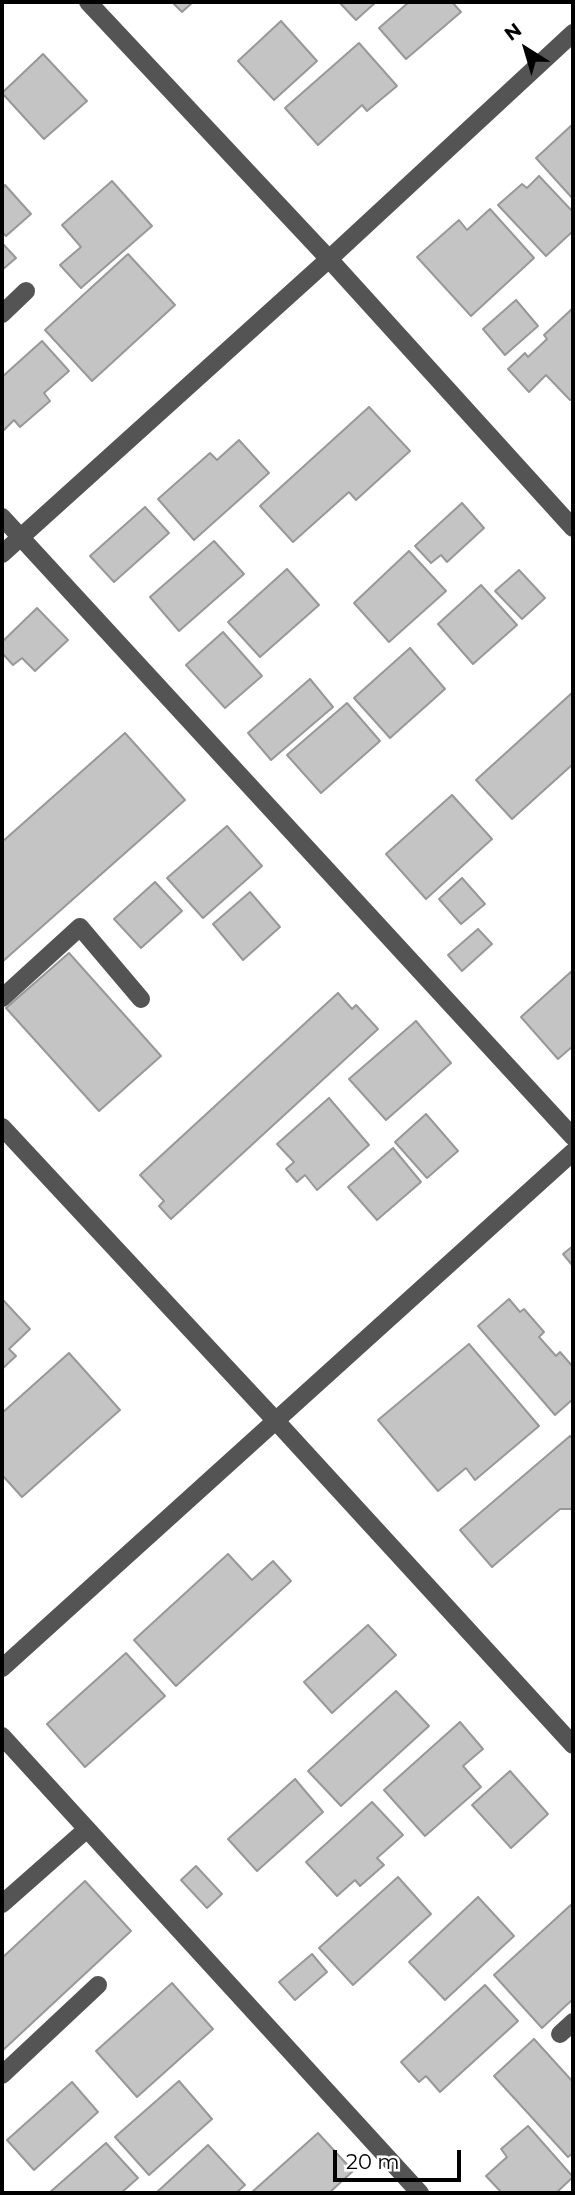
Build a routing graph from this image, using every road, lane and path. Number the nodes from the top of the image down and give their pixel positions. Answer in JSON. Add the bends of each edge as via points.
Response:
{"nodes":[{"id":1,"x":88,"y":2,"type":"edge"},
{"id":2,"x":573,"y":33,"type":"edge"},
{"id":3,"x":328,"y":259,"type":"junction"},
{"id":4,"x":26,"y":291,"type":"dead end"},
{"id":5,"x":2,"y":314,"type":"edge"},
{"id":6,"x":2,"y":517,"type":"edge"},
{"id":7,"x":573,"y":528,"type":"edge"},
{"id":8,"x":20,"y":537,"type":"junction"},
{"id":9,"x":2,"y":554,"type":"edge"},
{"id":10,"x":2,"y":998,"type":"edge"},
{"id":11,"x":141,"y":999,"type":"dead end"},
{"id":12,"x":2,"y":1127,"type":"edge"},
{"id":13,"x":573,"y":1137,"type":"edge"},
{"id":14,"x":573,"y":1152,"type":"edge"},
{"id":15,"x":276,"y":1421,"type":"junction"},
{"id":16,"x":2,"y":1668,"type":"edge"},
{"id":17,"x":2,"y":1735,"type":"edge"},
{"id":18,"x":573,"y":1745,"type":"edge"},
{"id":19,"x":88,"y":1829,"type":"junction"},
{"id":20,"x":2,"y":1904,"type":"edge"},
{"id":21,"x":98,"y":1985,"type":"dead end"},
{"id":22,"x":2,"y":2075,"type":"edge"},
{"id":23,"x":420,"y":2193,"type":"edge"}],
"edges":[{"from":1,"to":3,"type":"street"},
{"from":2,"to":3,"type":"street"},
{"from":3,"to":7,"type":"street"},
{"from":3,"to":8,"type":"street"},
{"from":4,"to":5,"type":"street"},
{"from":6,"to":8,"type":"street"},
{"from":8,"to":9,"type":"street"},
{"from":8,"to":13,"type":"street"},
{"from":10,"to":11,"type":"street","via":[[80,927]]},
{"from":12,"to":15,"type":"street"},
{"from":14,"to":15,"type":"street"},
{"from":15,"to":16,"type":"street"},
{"from":15,"to":18,"type":"street"},
{"from":17,"to":19,"type":"street"},
{"from":19,"to":20,"type":"street"},
{"from":19,"to":23,"type":"street"},
{"from":21,"to":22,"type":"street"}]}
